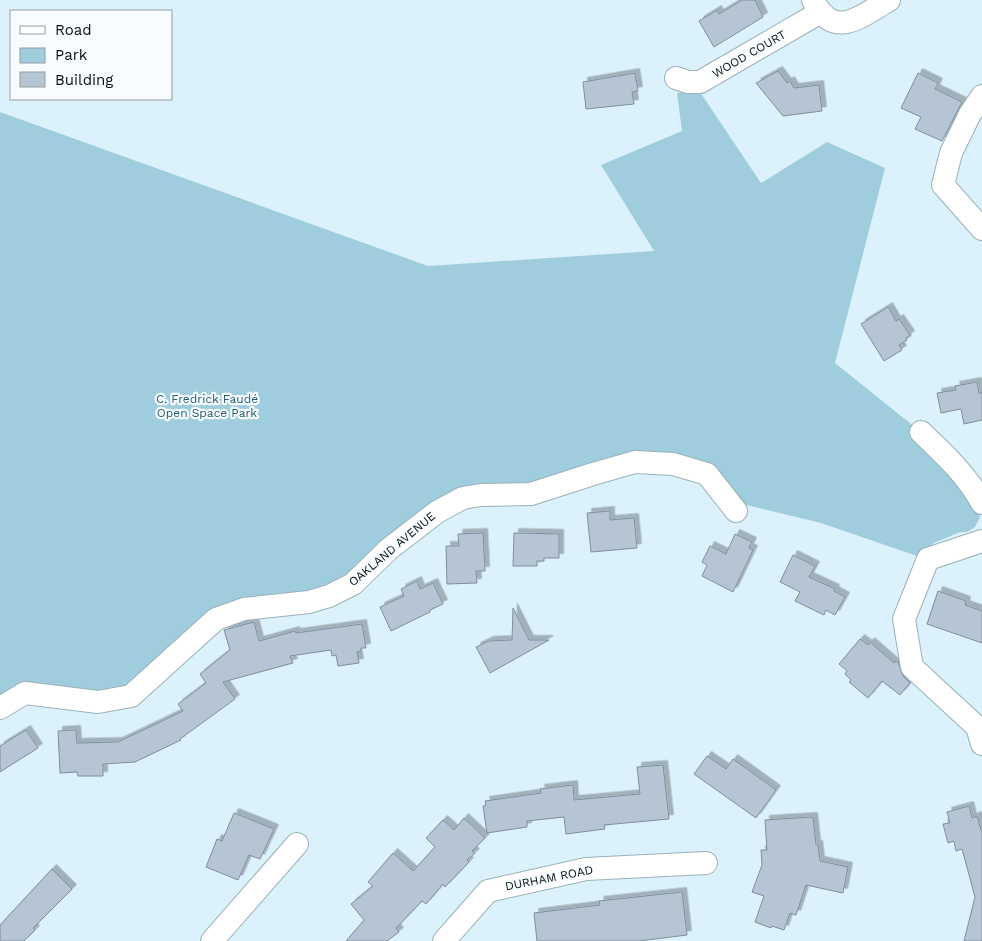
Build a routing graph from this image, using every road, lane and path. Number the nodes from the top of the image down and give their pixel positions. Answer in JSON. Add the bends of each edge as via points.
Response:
{"nodes":[{"id":1,"x":889,"y":0,"type":"edge"},
{"id":2,"x":816,"y":6,"type":"edge"},
{"id":3,"x":676,"y":78,"type":"dead end"},
{"id":4,"x":982,"y":96,"type":"edge"},
{"id":5,"x":982,"y":229,"type":"edge"},
{"id":6,"x":921,"y":432,"type":"dead end"},
{"id":7,"x":982,"y":504,"type":"edge"},
{"id":8,"x":736,"y":511,"type":"dead end"},
{"id":9,"x":982,"y":540,"type":"edge"},
{"id":10,"x":0,"y":708,"type":"edge"},
{"id":11,"x":982,"y":744,"type":"edge"},
{"id":12,"x":297,"y":844,"type":"dead end"},
{"id":13,"x":706,"y":863,"type":"dead end"},
{"id":14,"x":212,"y":941,"type":"edge"},
{"id":15,"x":444,"y":941,"type":"edge"}],
"edges":[{"from":1,"to":2,"type":"street","via":[[842,23],[834,23]]},
{"from":2,"to":3,"type":"street","name":"WOOD COURT","via":[[700,82]]},
{"from":4,"to":5,"type":"street","via":[[951,153],[943,185]]},
{"from":6,"to":7,"type":"street","via":[[956,465]]},
{"from":8,"to":10,"type":"street","name":"OAKLAND AVENUE","via":[[707,474],[673,464],[635,462],[531,494],[463,498],[437,512],[353,584],[329,596],[309,602],[244,609],[216,619],[132,696],[98,702],[25,694]]},
{"from":9,"to":11,"type":"street","via":[[928,559],[904,619],[912,667],[977,727]]},
{"from":12,"to":14,"type":"street"},
{"from":13,"to":15,"type":"street","name":"DURHAM ROAD","via":[[586,869],[488,891]]}]}
